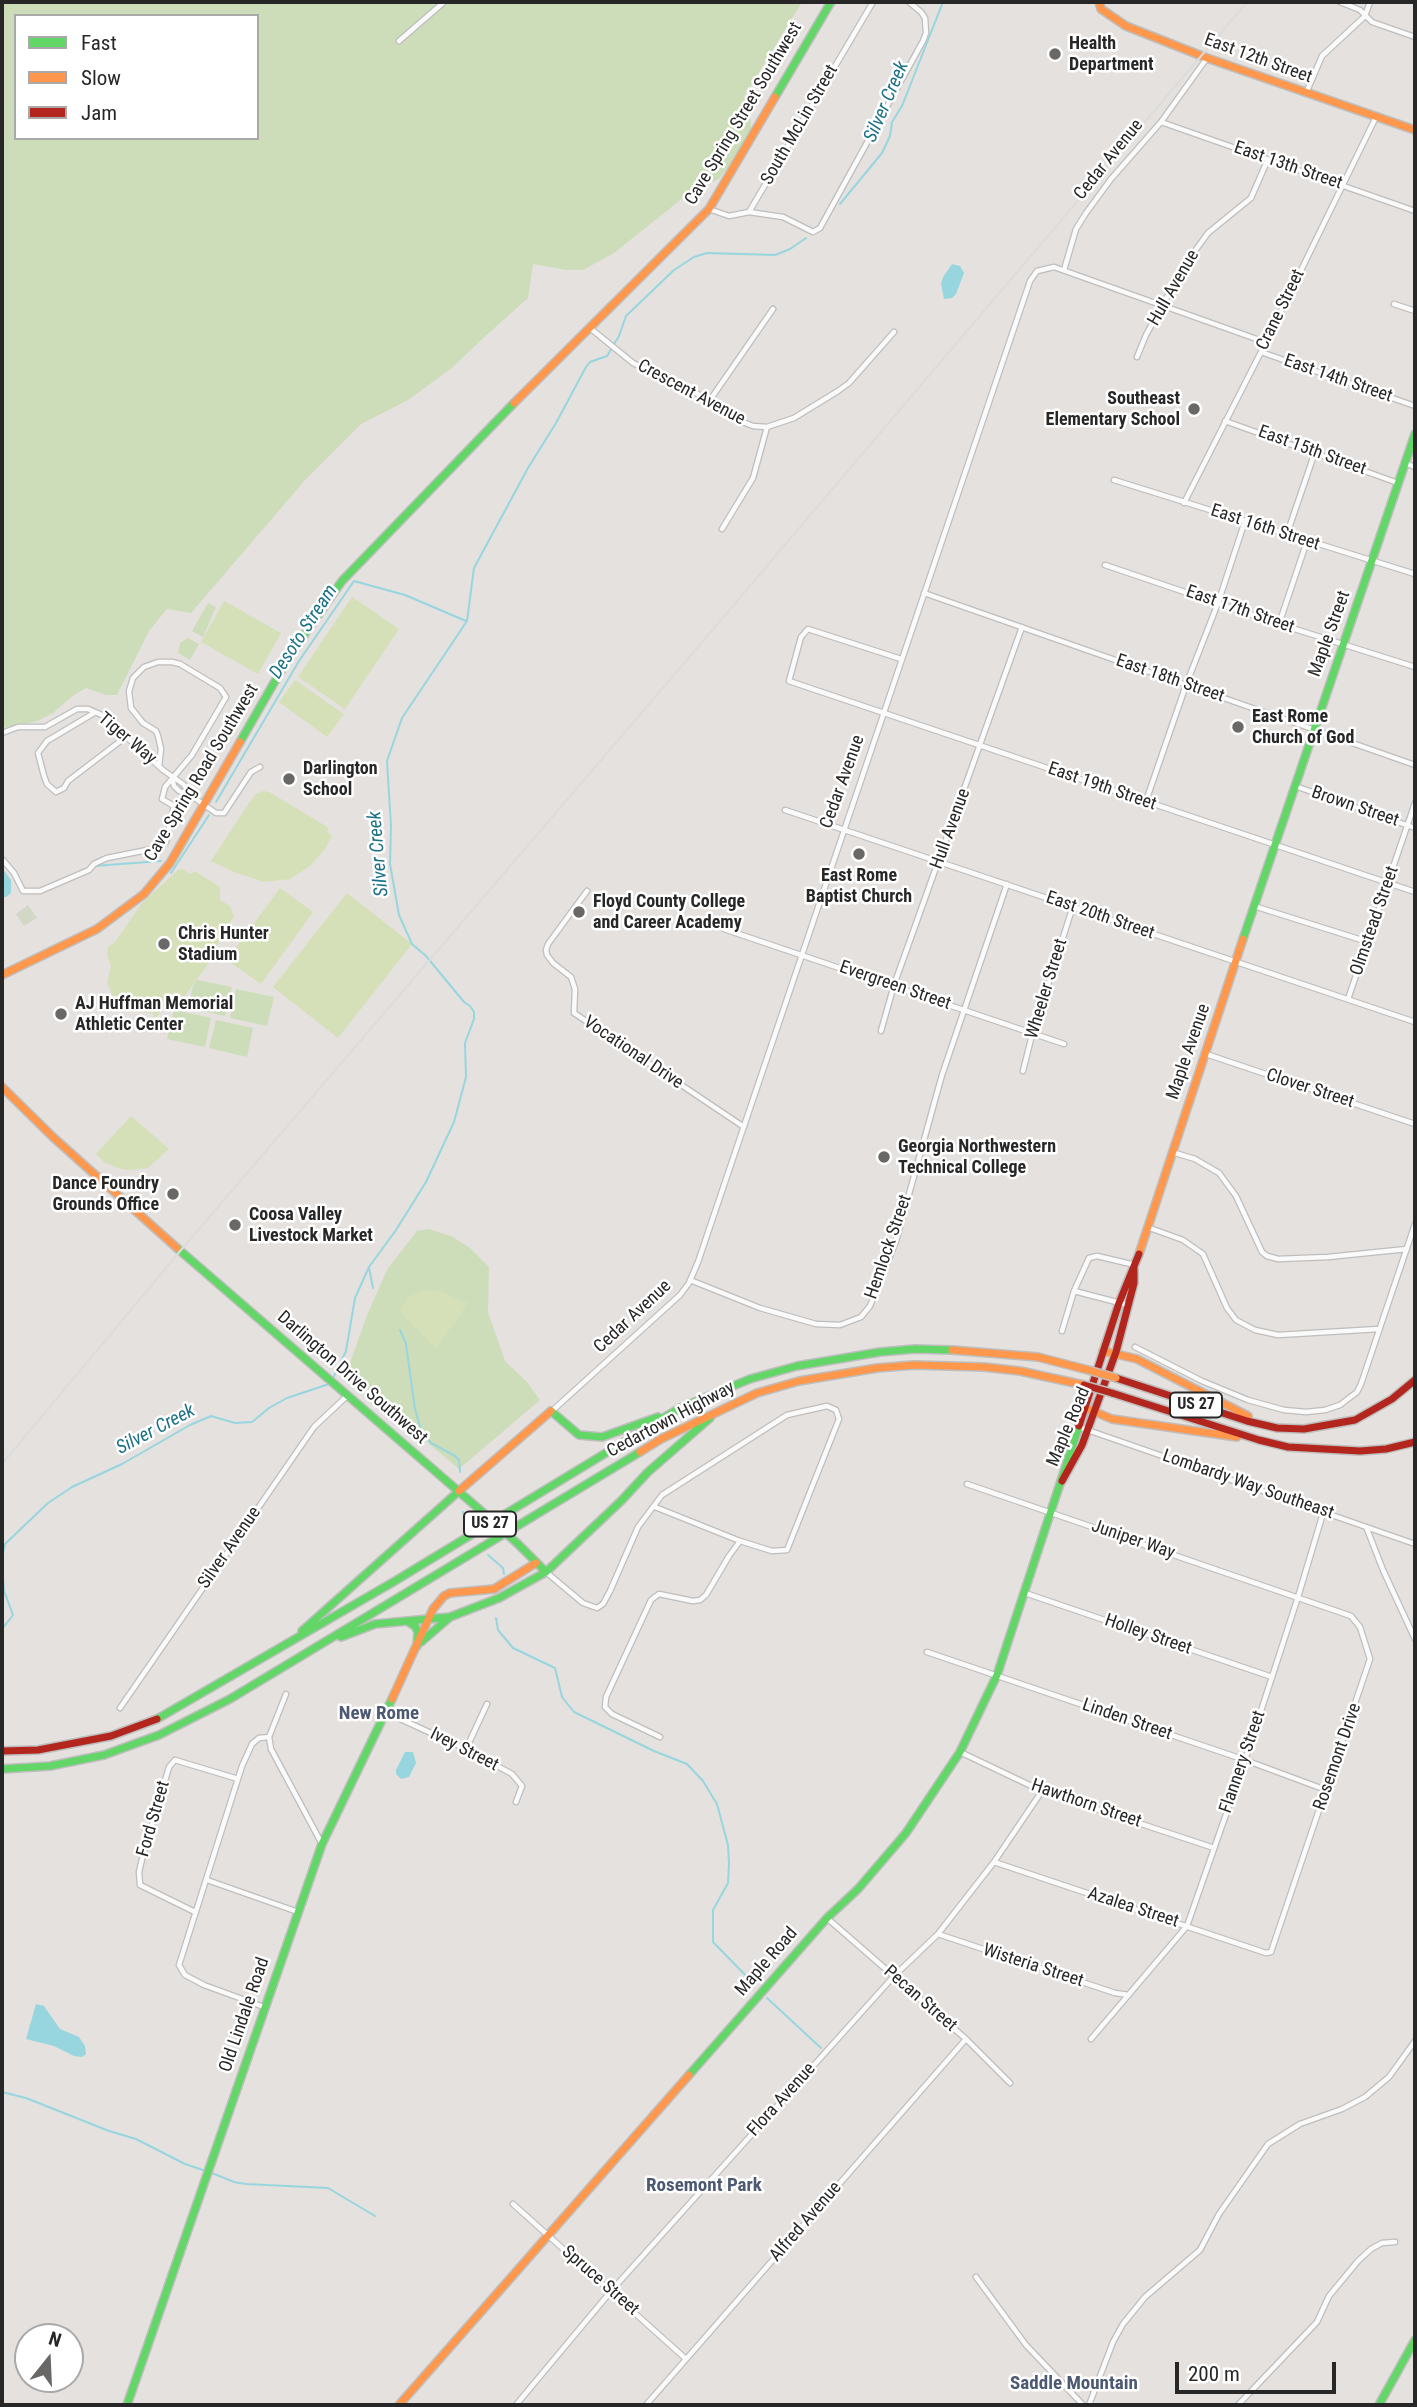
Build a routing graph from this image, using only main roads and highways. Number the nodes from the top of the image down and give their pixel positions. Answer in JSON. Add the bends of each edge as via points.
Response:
{"nodes":[{"id":1,"x":831,"y":2,"type":"edge"},
{"id":2,"x":1099,"y":2,"type":"edge"},
{"id":3,"x":1415,"y":130,"type":"edge"},
{"id":4,"x":590,"y":328,"type":"joint"},
{"id":5,"x":1415,"y":434,"type":"edge"},
{"id":6,"x":1274,"y":845,"type":"joint"},
{"id":7,"x":2,"y":975,"type":"edge"},
{"id":8,"x":2,"y":1087,"type":"edge"},
{"id":9,"x":1134,"y":1266,"type":"junction"},
{"id":10,"x":1104,"y":1351,"type":"junction"},
{"id":11,"x":1115,"y":1352,"type":"junction"},
{"id":12,"x":1415,"y":1374,"type":"edge"},
{"id":13,"x":1415,"y":1380,"type":"edge"},
{"id":14,"x":1094,"y":1382,"type":"joint"},
{"id":15,"x":1104,"y":1384,"type":"joint"},
{"id":16,"x":1392,"y":1399,"type":"junction"},
{"id":17,"x":1086,"y":1408,"type":"junction"},
{"id":18,"x":680,"y":1409,"type":"junction"},
{"id":19,"x":722,"y":1409,"type":"junction"},
{"id":20,"x":1094,"y":1412,"type":"junction"},
{"id":21,"x":1084,"y":1428,"type":"junction"},
{"id":22,"x":1277,"y":1428,"type":"junction"},
{"id":23,"x":1259,"y":1440,"type":"junction"},
{"id":24,"x":1415,"y":1442,"type":"edge"},
{"id":25,"x":459,"y":1491,"type":"junction"},
{"id":26,"x":536,"y":1563,"type":"junction"},
{"id":27,"x":546,"y":1572,"type":"junction"},
{"id":28,"x":450,"y":1617,"type":"junction"},
{"id":29,"x":428,"y":1618,"type":"junction"},
{"id":30,"x":404,"y":1620,"type":"junction"},
{"id":31,"x":328,"y":1640,"type":"junction"},
{"id":32,"x":290,"y":1641,"type":"junction"},
{"id":33,"x":417,"y":1646,"type":"junction"},
{"id":34,"x":2,"y":1751,"type":"edge"},
{"id":35,"x":2,"y":1769,"type":"edge"},
{"id":36,"x":1415,"y":2340,"type":"edge"},
{"id":37,"x":127,"y":2405,"type":"edge"},
{"id":38,"x":399,"y":2405,"type":"edge"},
{"id":39,"x":1379,"y":2405,"type":"edge"}],
"edges":[{"from":1,"to":4,"type":"main road","name":"Cave Spring Street Southwest","via":[[709,209]]},
{"from":2,"to":3,"type":"main road","name":"East 12th Street","via":[[1101,9],[1126,26]]},
{"from":4,"to":7,"type":"main road","name":"Cave Spring Road Southwest","via":[[342,581],[290,655],[170,863],[144,894],[97,929]]},
{"from":5,"to":6,"type":"main road","name":"Maple Street"},
{"from":6,"to":9,"type":"main road","name":"Maple Avenue"},
{"from":8,"to":25,"type":"main road","name":"Darlington Drive Southwest","via":[[80,1161]]},
{"from":9,"to":10,"type":"main road","name":"Maple Avenue"},
{"from":9,"to":11,"type":"main road","name":"Maple Avenue","via":[[1129,1305]]},
{"from":10,"to":11,"type":"main road"},
{"from":10,"to":14,"type":"main road","name":"Maple Avenue"},
{"from":11,"to":15,"type":"main road","name":"Maple Avenue"},
{"from":11,"to":22,"type":"main road"},
{"from":12,"to":16,"type":"main road","number":"US 27"},
{"from":13,"to":16,"type":"main road"},
{"from":14,"to":17,"type":"main road","name":"Maple Road"},
{"from":15,"to":20,"type":"main road","name":"Maple Road"},
{"from":16,"to":22,"type":"main road","name":"Cedartown Highway","number":"US 27","via":[[1355,1420],[1304,1429]]},
{"from":17,"to":20,"type":"main road"},
{"from":17,"to":21,"type":"main road","name":"Maple Road"},
{"from":18,"to":22,"type":"main road","name":"Cedartown Highway","number":"US 27","bridge":true,"via":[[750,1379],[797,1366],[915,1349],[1024,1355]]},
{"from":18,"to":25,"type":"main road","name":"Cedar Avenue","via":[[602,1437],[579,1435],[551,1411]]},
{"from":18,"to":32,"type":"main road","name":"Cedartown Highway","number":"US 27"},
{"from":19,"to":23,"type":"main road","name":"Cedartown Highway","number":"US 27","bridge":true,"via":[[799,1381],[877,1368],[984,1367],[1084,1385]]},
{"from":19,"to":27,"type":"main road","name":"Old Lindale Road","via":[[648,1472]]},
{"from":19,"to":31,"type":"main road","name":"Cedartown Highway","number":"US 27","via":[[661,1439]]},
{"from":20,"to":21,"type":"main road","name":"Maple Road"},
{"from":20,"to":23,"type":"main road","via":[[1112,1419]]},
{"from":21,"to":38,"type":"main road","name":"Maple Road","via":[[1063,1474],[997,1675],[979,1716],[906,1833]]},
{"from":23,"to":24,"type":"main road","name":"Cedartown Highway","number":"US 27","via":[[1329,1451],[1386,1449]]},
{"from":25,"to":26,"type":"main road","name":"Darlington Drive Southwest","bridge":true},
{"from":25,"to":32,"type":"main road","name":"Cedar Avenue"},
{"from":26,"to":27,"type":"main road","name":"Darlington Drive Southwest"},
{"from":26,"to":29,"type":"main road","name":"Old Lindale Road","via":[[494,1589],[450,1593]]},
{"from":27,"to":28,"type":"main road","name":"Old Lindale Road","via":[[499,1598]]},
{"from":28,"to":29,"type":"main road"},
{"from":28,"to":33,"type":"main road","name":"Old Lindale Road"},
{"from":29,"to":30,"type":"main road"},
{"from":29,"to":33,"type":"main road","name":"Old Lindale Road"},
{"from":30,"to":31,"type":"main road","via":[[375,1624]]},
{"from":30,"to":33,"type":"main road","via":[[415,1626]]},
{"from":31,"to":35,"type":"main road","name":"Cedartown Highway","number":"US 27","via":[[159,1735],[104,1755],[50,1766]]},
{"from":32,"to":34,"type":"main road","name":"Cedartown Highway","number":"US 27","via":[[161,1718],[111,1736],[38,1750]]},
{"from":33,"to":37,"type":"main road","name":"Old Lindale Road","via":[[322,1844]]},
{"from":36,"to":39,"type":"main road"}]}
